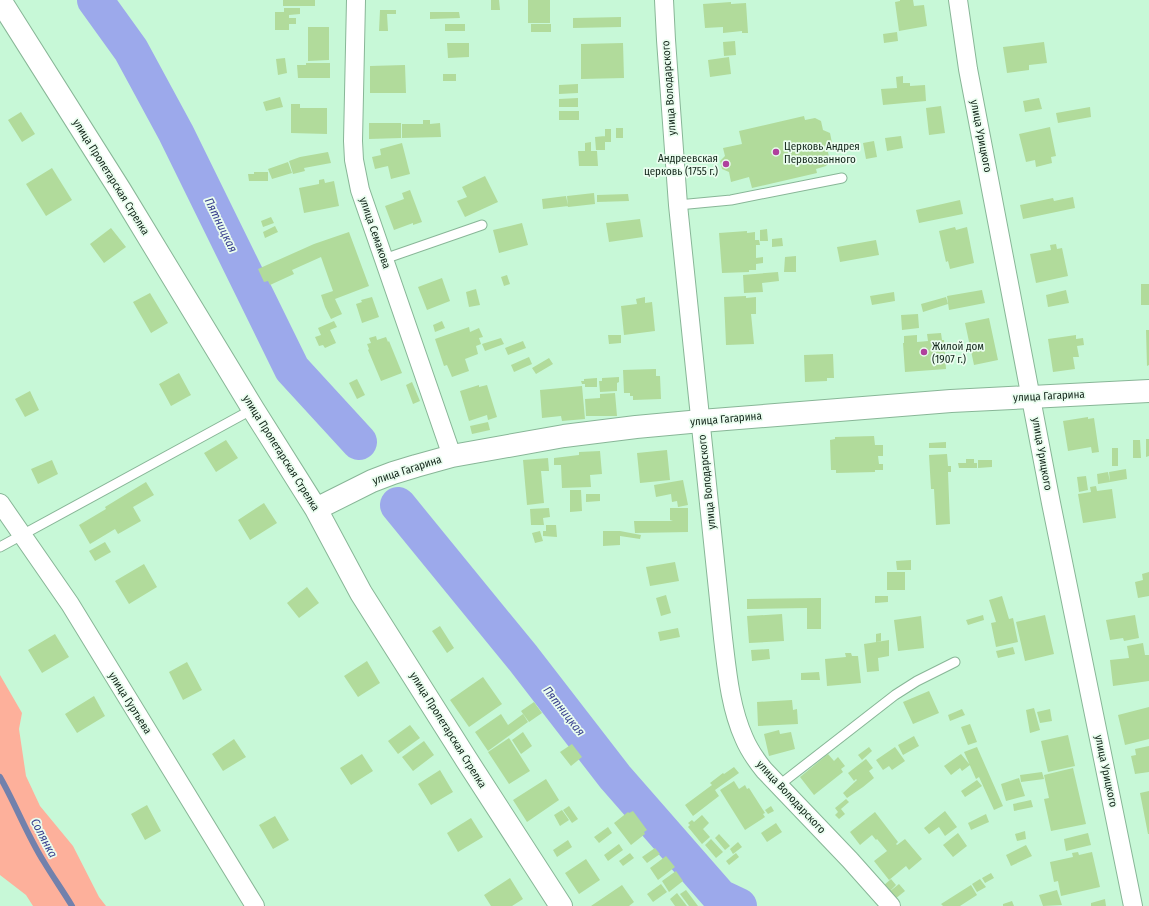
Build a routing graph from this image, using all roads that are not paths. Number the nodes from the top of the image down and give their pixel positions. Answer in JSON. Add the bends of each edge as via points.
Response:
{"nodes":[{"id":1,"x":0,"y":0,"type":"edge"},
{"id":2,"x":356,"y":0,"type":"edge"},
{"id":3,"x":664,"y":0,"type":"edge"},
{"id":4,"x":958,"y":0,"type":"edge"},
{"id":5,"x":842,"y":178,"type":"dead end"},
{"id":6,"x":678,"y":205,"type":"junction"},
{"id":7,"x":482,"y":225,"type":"dead end"},
{"id":8,"x":384,"y":259,"type":"junction"},
{"id":9,"x":1149,"y":391,"type":"edge"},
{"id":10,"x":1032,"y":397,"type":"junction"},
{"id":11,"x":253,"y":409,"type":"junction"},
{"id":12,"x":701,"y":420,"type":"junction"},
{"id":13,"x":452,"y":456,"type":"junction"},
{"id":14,"x":0,"y":503,"type":"edge"},
{"id":15,"x":316,"y":509,"type":"junction"},
{"id":16,"x":22,"y":534,"type":"junction"},
{"id":17,"x":0,"y":547,"type":"edge"},
{"id":18,"x":956,"y":662,"type":"dead end"},
{"id":19,"x":778,"y":786,"type":"junction"},
{"id":20,"x":255,"y":906,"type":"edge"},
{"id":21,"x":561,"y":906,"type":"edge"},
{"id":22,"x":891,"y":906,"type":"edge"},
{"id":23,"x":1134,"y":906,"type":"edge"}],
"edges":[{"from":1,"to":11,"type":"street","name":"улица Пролетарская Стрелка","via":[[163,259]]},
{"from":2,"to":8,"type":"street","name":"улица Семакова","via":[[354,160],[360,190]]},
{"from":3,"to":6,"type":"street","name":"улица Володарского"},
{"from":4,"to":10,"type":"street","name":"улица Урицкого","via":[[968,69]]},
{"from":5,"to":6,"type":"lane","via":[[731,200]]},
{"from":6,"to":12,"type":"street","name":"улица Володарского"},
{"from":7,"to":8,"type":"lane"},
{"from":8,"to":13,"type":"street","name":"улица Семакова"},
{"from":9,"to":10,"type":"street","name":"улица Гагарина"},
{"from":10,"to":12,"type":"street","name":"улица Гагарина","via":[[951,400]]},
{"from":10,"to":23,"type":"street","name":"улица Урицкого"},
{"from":11,"to":15,"type":"street","name":"улица Пролетарская Стрелка"},
{"from":11,"to":16,"type":"lane"},
{"from":12,"to":13,"type":"street","name":"улица Гагарина","via":[[564,436]]},
{"from":12,"to":19,"type":"street","name":"улица Володарского","via":[[729,685],[744,738],[752,754]]},
{"from":13,"to":15,"type":"street","name":"улица Гагарина","via":[[372,481]]},
{"from":14,"to":16,"type":"street","name":"улица Гуртьева"},
{"from":15,"to":21,"type":"street","name":"улица Пролетарская Стрелка","via":[[361,593]]},
{"from":16,"to":17,"type":"lane"},
{"from":16,"to":20,"type":"street","name":"улица Гуртьева","via":[[70,604]]},
{"from":18,"to":19,"type":"lane","via":[[895,695]]},
{"from":19,"to":22,"type":"street","name":"улица Володарского"}]}
